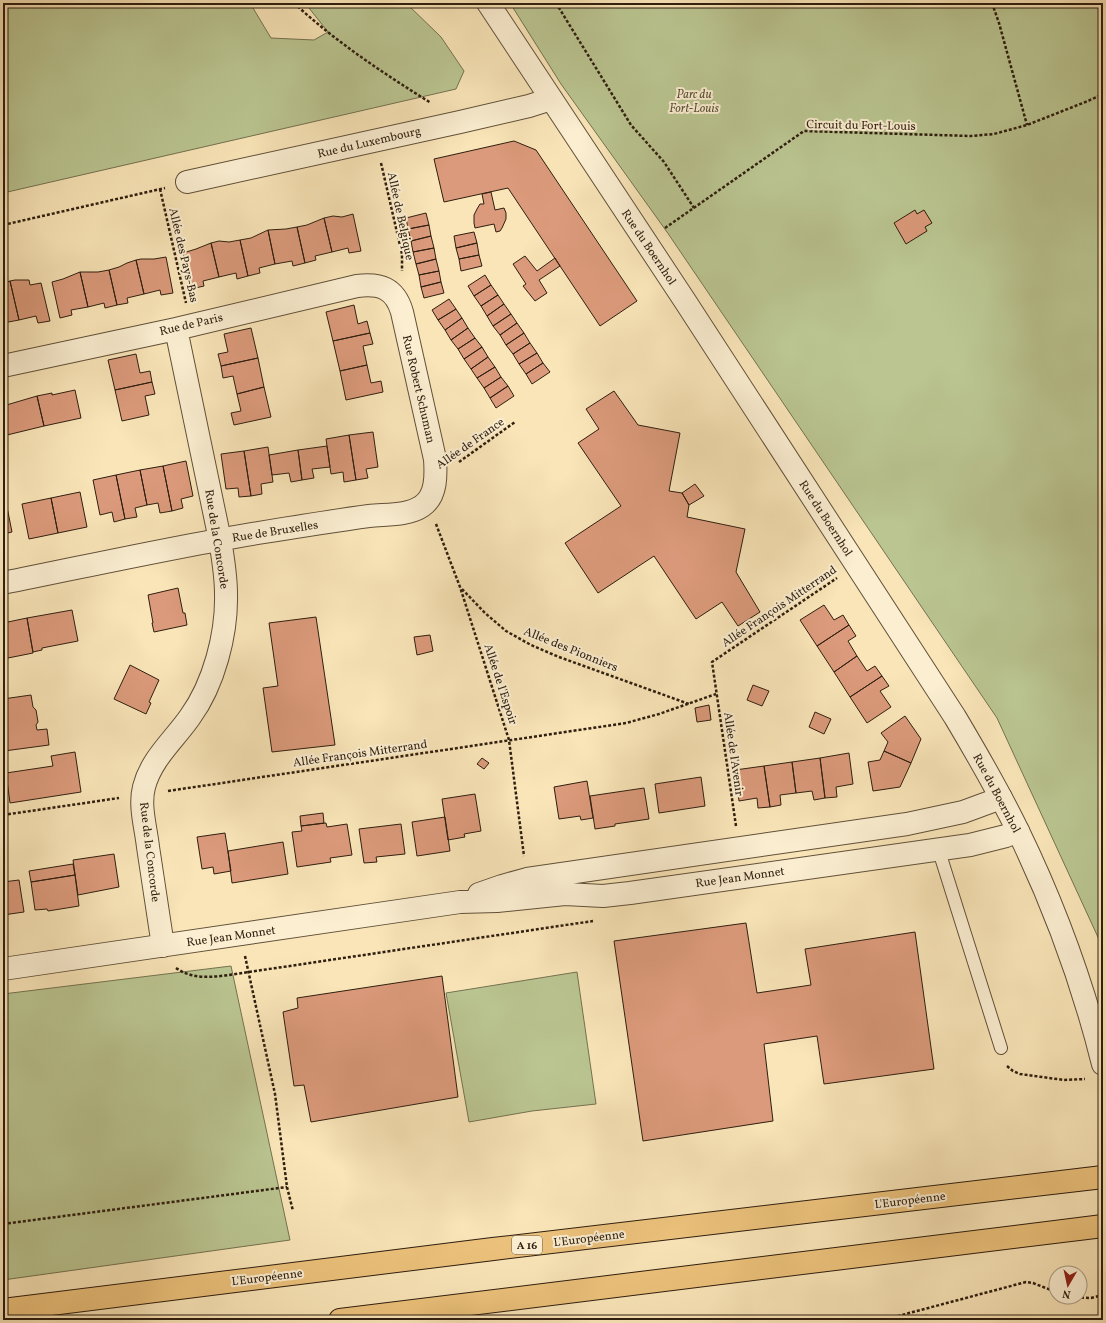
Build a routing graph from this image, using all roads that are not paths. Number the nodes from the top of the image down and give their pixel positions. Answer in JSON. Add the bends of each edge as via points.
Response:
{"nodes":[{"id":1,"x":488,"y":3,"type":"edge"},
{"id":2,"x":551,"y":99,"type":"junction"},
{"id":3,"x":187,"y":182,"type":"dead end"},
{"id":4,"x":387,"y":290,"type":"joint"},
{"id":5,"x":184,"y":326,"type":"junction"},
{"id":6,"x":3,"y":366,"type":"edge"},
{"id":7,"x":427,"y":501,"type":"joint"},
{"id":8,"x":220,"y":540,"type":"junction"},
{"id":9,"x":3,"y":583,"type":"edge"},
{"id":10,"x":1001,"y":798,"type":"junction"},
{"id":11,"x":1018,"y":831,"type":"junction"},
{"id":12,"x":938,"y":848,"type":"junction"},
{"id":13,"x":460,"y":902,"type":"junction"},
{"id":14,"x":163,"y":946,"type":"junction"},
{"id":15,"x":3,"y":969,"type":"edge"},
{"id":16,"x":1001,"y":1048,"type":"road end"},
{"id":17,"x":1096,"y":1071,"type":"edge"},
{"id":18,"x":1103,"y":1177,"type":"edge"},
{"id":19,"x":1103,"y":1226,"type":"edge"},
{"id":20,"x":3,"y":1310,"type":"edge"},
{"id":21,"x":340,"y":1320,"type":"edge"}],
"edges":[{"from":1,"to":2,"type":"street","name":"Rue du Boernhol"},
{"from":2,"to":3,"type":"street","name":"Rue du Luxembourg","via":[[460,122]]},
{"from":2,"to":10,"type":"street","name":"Rue du Boernhol","via":[[955,716]]},
{"from":4,"to":5,"type":"street","name":"Rue de Paris","via":[[372,285],[357,286]]},
{"from":4,"to":7,"type":"street","name":"Rue Robert Schuman","via":[[397,299],[402,312],[435,459],[436,479]]},
{"from":5,"to":6,"type":"street","name":"Rue de Paris"},
{"from":5,"to":8,"type":"street","name":"Rue de la Concorde"},
{"from":7,"to":8,"type":"street","name":"Rue de Bruxelles","via":[[407,512]]},
{"from":8,"to":9,"type":"street","name":"Rue de Bruxelles"},
{"from":8,"to":14,"type":"street","name":"Rue de la Concorde","via":[[226,596],[224,627],[215,666],[192,716],[151,767],[143,794],[144,819]]},
{"from":10,"to":11,"type":"street","name":"Rue du Boernhol"},
{"from":10,"to":13,"type":"street","name":"Rue Jean Monnet","via":[[963,812],[914,822],[527,879]]},
{"from":11,"to":12,"type":"street","name":"Rue Jean Monnet","via":[[970,844]]},
{"from":11,"to":17,"type":"street","name":"Rue du Boernhol","via":[[1052,908],[1068,952]]},
{"from":12,"to":13,"type":"street","name":"Rue Jean Monnet","via":[[614,895],[578,894]]},
{"from":12,"to":16,"type":"lane"},
{"from":13,"to":14,"type":"street","name":"Rue Jean Monnet"},
{"from":14,"to":15,"type":"street","name":"Rue Jean Monnet"},
{"from":18,"to":20,"type":"highway","name":"L'Européenne","number":"A 16"},
{"from":19,"to":21,"type":"highway"}]}
